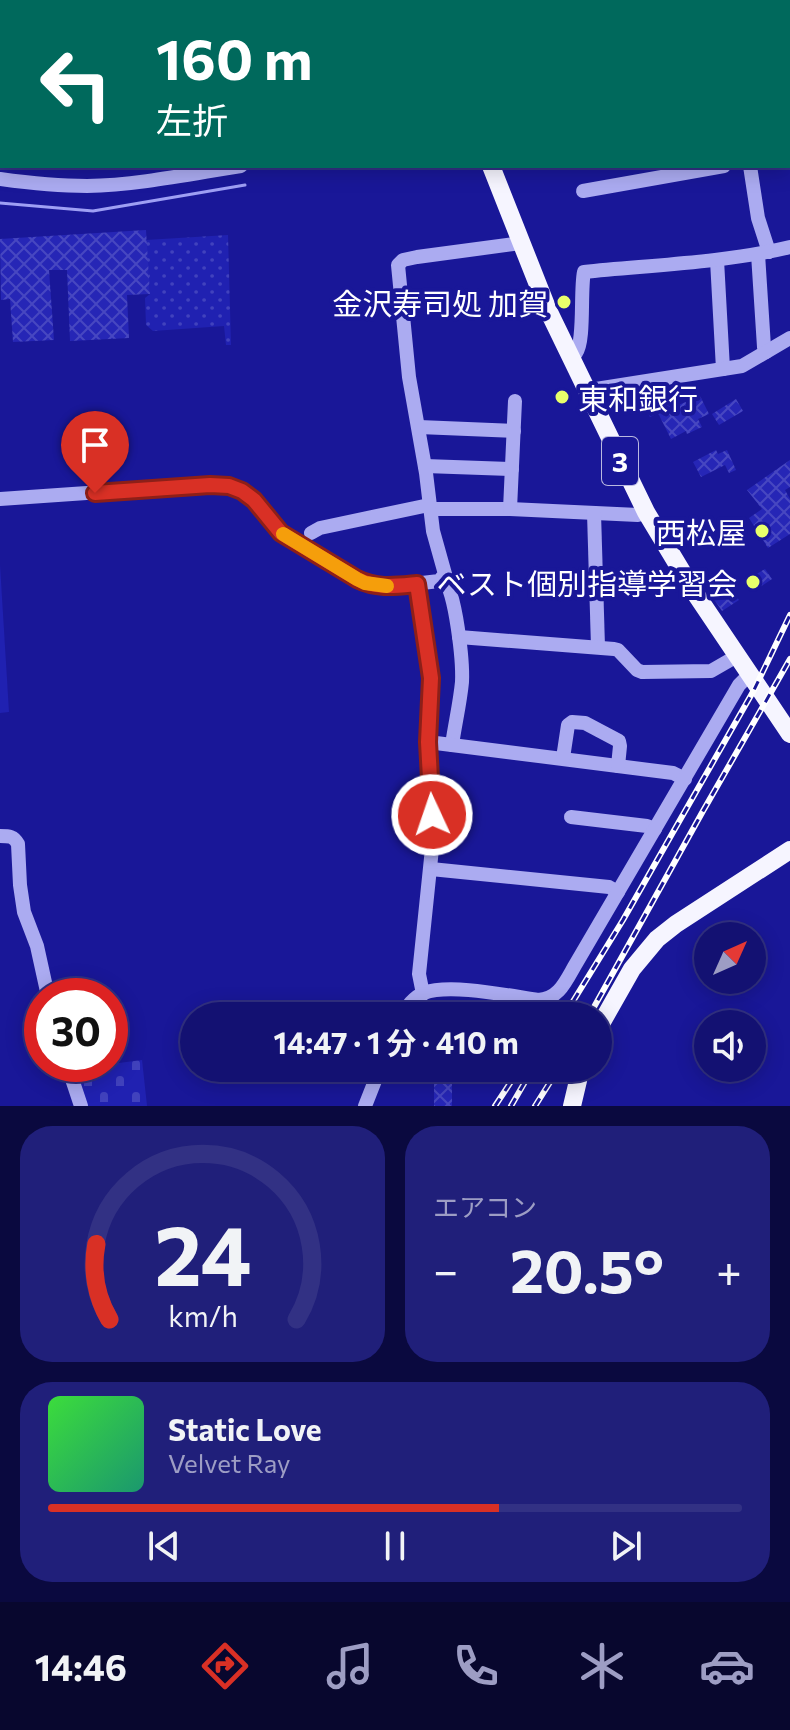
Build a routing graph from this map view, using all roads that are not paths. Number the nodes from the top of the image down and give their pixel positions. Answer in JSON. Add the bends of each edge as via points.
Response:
{"nodes":[{"id":1,"x":208,"y":168,"type":"edge"},
{"id":2,"x":492,"y":168,"type":"edge"},
{"id":3,"x":699,"y":168,"type":"edge"},
{"id":4,"x":750,"y":168,"type":"edge"},
{"id":5,"x":0,"y":179,"type":"edge"},
{"id":6,"x":583,"y":191,"type":"dead end"},
{"id":7,"x":521,"y":243,"type":"junction"},
{"id":8,"x":790,"y":247,"type":"edge"},
{"id":9,"x":764,"y":253,"type":"junction"},
{"id":10,"x":717,"y":260,"type":"junction"},
{"id":11,"x":790,"y":338,"type":"edge"},
{"id":12,"x":766,"y":352,"type":"junction"},
{"id":13,"x":571,"y":357,"type":"junction"},
{"id":14,"x":723,"y":369,"type":"junction"},
{"id":15,"x":588,"y":393,"type":"junction"},
{"id":16,"x":515,"y":401,"type":"dead end"},
{"id":17,"x":419,"y":427,"type":"junction"},
{"id":18,"x":514,"y":431,"type":"junction"},
{"id":19,"x":425,"y":466,"type":"junction"},
{"id":20,"x":512,"y":469,"type":"junction"},
{"id":21,"x":0,"y":499,"type":"edge"},
{"id":22,"x":429,"y":503,"type":"junction"},
{"id":23,"x":510,"y":509,"type":"junction"},
{"id":24,"x":646,"y":512,"type":"junction"},
{"id":25,"x":594,"y":513,"type":"junction"},
{"id":26,"x":311,"y":533,"type":"dead end"},
{"id":27,"x":443,"y":578,"type":"junction"},
{"id":28,"x":417,"y":584,"type":"junction"},
{"id":29,"x":459,"y":637,"type":"junction"},
{"id":30,"x":598,"y":647,"type":"junction"},
{"id":31,"x":737,"y":656,"type":"junction"},
{"id":32,"x":750,"y":674,"type":"junction"},
{"id":33,"x":790,"y":734,"type":"edge"},
{"id":34,"x":428,"y":742,"type":"junction"},
{"id":35,"x":452,"y":745,"type":"junction"},
{"id":36,"x":563,"y":758,"type":"junction"},
{"id":37,"x":618,"y":766,"type":"junction"},
{"id":38,"x":685,"y":779,"type":"junction"},
{"id":39,"x":571,"y":817,"type":"dead end"},
{"id":40,"x":655,"y":829,"type":"junction"},
{"id":41,"x":0,"y":836,"type":"edge"},
{"id":42,"x":790,"y":850,"type":"edge"},
{"id":43,"x":431,"y":869,"type":"junction"},
{"id":44,"x":618,"y":892,"type":"junction"},
{"id":45,"x":44,"y":978,"type":"edge"},
{"id":46,"x":423,"y":994,"type":"junction"},
{"id":47,"x":413,"y":1002,"type":"edge"},
{"id":48,"x":612,"y":1004,"type":"edge"},
{"id":49,"x":73,"y":1082,"type":"edge"},
{"id":50,"x":374,"y":1082,"type":"edge"},
{"id":51,"x":578,"y":1082,"type":"edge"},
{"id":52,"x":81,"y":1106,"type":"edge"},
{"id":53,"x":365,"y":1106,"type":"edge"},
{"id":54,"x":572,"y":1106,"type":"edge"}],
"edges":[{"from":1,"to":5,"type":"street","via":[[86,186]]},
{"from":2,"to":7,"type":"main road","number":"3"},
{"from":3,"to":6,"type":"street"},
{"from":4,"to":9,"type":"street"},
{"from":7,"to":13,"type":"main road","number":"3"},
{"from":7,"to":17,"type":"street","via":[[417,257],[398,265]]},
{"from":8,"to":9,"type":"street"},
{"from":9,"to":10,"type":"street"},
{"from":9,"to":12,"type":"street"},
{"from":10,"to":13,"type":"street","via":[[584,272],[581,340]]},
{"from":10,"to":14,"type":"street"},
{"from":11,"to":12,"type":"street"},
{"from":12,"to":14,"type":"street","via":[[742,366]]},
{"from":13,"to":15,"type":"main road","number":"3"},
{"from":14,"to":15,"type":"street"},
{"from":15,"to":24,"type":"main road","number":"3"},
{"from":16,"to":18,"type":"street"},
{"from":17,"to":18,"type":"street"},
{"from":17,"to":19,"type":"street"},
{"from":18,"to":20,"type":"street"},
{"from":19,"to":20,"type":"street"},
{"from":19,"to":22,"type":"street"},
{"from":20,"to":23,"type":"street"},
{"from":21,"to":28,"type":"street","via":[[229,486],[254,500],[281,533],[357,579],[388,587]]},
{"from":22,"to":23,"type":"street"},
{"from":22,"to":26,"type":"street"},
{"from":22,"to":27,"type":"street"},
{"from":23,"to":25,"type":"street"},
{"from":24,"to":25,"type":"street"},
{"from":24,"to":31,"type":"main road","number":"3"},
{"from":25,"to":30,"type":"street"},
{"from":27,"to":28,"type":"street"},
{"from":27,"to":29,"type":"street","via":[[450,587]]},
{"from":28,"to":34,"type":"street","via":[[430,666]]},
{"from":29,"to":30,"type":"street"},
{"from":29,"to":35,"type":"street","via":[[462,680]]},
{"from":30,"to":31,"type":"street","via":[[618,650],[642,672],[711,671]]},
{"from":31,"to":32,"type":"main road","number":"3"},
{"from":32,"to":33,"type":"main road","number":"3"},
{"from":32,"to":38,"type":"street"},
{"from":34,"to":35,"type":"street"},
{"from":34,"to":43,"type":"street"},
{"from":35,"to":36,"type":"street"},
{"from":36,"to":37,"type":"street"},
{"from":36,"to":37,"type":"street","via":[[568,725],[585,723],[619,741]]},
{"from":37,"to":38,"type":"street"},
{"from":38,"to":40,"type":"street"},
{"from":39,"to":40,"type":"street"},
{"from":40,"to":44,"type":"street"},
{"from":41,"to":45,"type":"street","via":[[10,836],[18,844],[24,912]]},
{"from":42,"to":48,"type":"main road","via":[[657,939]]},
{"from":43,"to":44,"type":"street"},
{"from":43,"to":46,"type":"street","via":[[419,974]]},
{"from":44,"to":46,"type":"street","via":[[554,997]]},
{"from":46,"to":47,"type":"street"},
{"from":49,"to":52,"type":"street"},
{"from":50,"to":53,"type":"street"},
{"from":51,"to":54,"type":"main road"}]}
